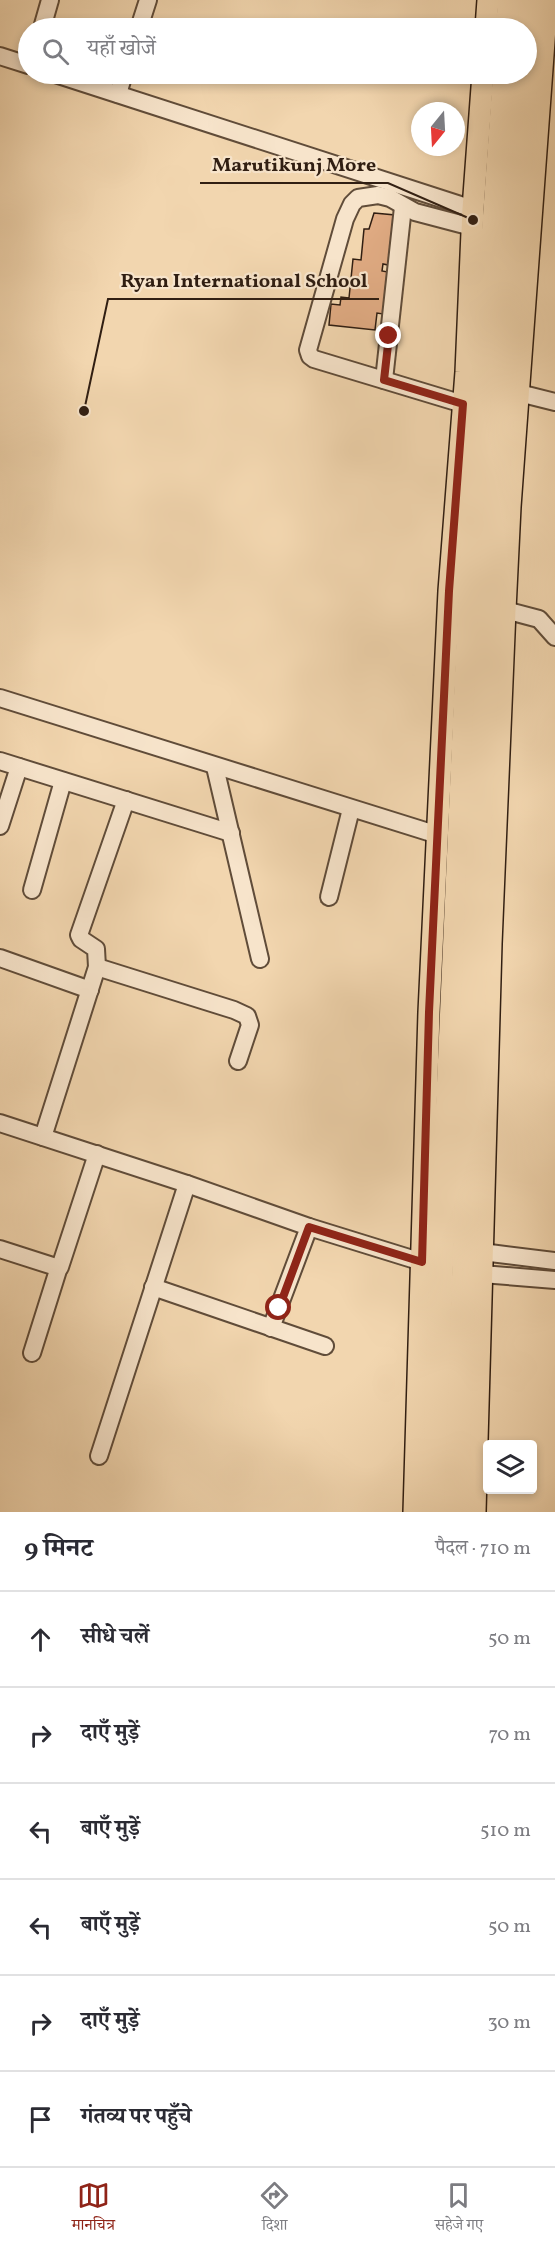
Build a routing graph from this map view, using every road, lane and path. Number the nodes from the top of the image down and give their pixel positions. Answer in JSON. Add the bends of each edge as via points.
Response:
{"nodes":[{"id":1,"x":50,"y":0,"type":"edge"},
{"id":2,"x":148,"y":0,"type":"edge"},
{"id":3,"x":488,"y":0,"type":"edge"},
{"id":4,"x":510,"y":0,"type":"edge"},
{"id":5,"x":532,"y":0,"type":"edge"},
{"id":6,"x":547,"y":0,"type":"edge"},
{"id":7,"x":45,"y":18,"type":"edge"},
{"id":8,"x":142,"y":18,"type":"edge"},
{"id":9,"x":487,"y":18,"type":"edge"},
{"id":10,"x":509,"y":18,"type":"edge"},
{"id":11,"x":530,"y":18,"type":"edge"},
{"id":12,"x":549,"y":47,"type":"edge"},
{"id":13,"x":0,"y":56,"type":"edge"},
{"id":14,"x":18,"y":62,"type":"edge"},
{"id":15,"x":86,"y":84,"type":"edge"},
{"id":16,"x":121,"y":84,"type":"edge"},
{"id":17,"x":482,"y":84,"type":"edge"},
{"id":18,"x":504,"y":84,"type":"edge"},
{"id":19,"x":525,"y":84,"type":"edge"},
{"id":20,"x":118,"y":94,"type":"junction"},
{"id":21,"x":403,"y":207,"type":"junction"},
{"id":22,"x":473,"y":218,"type":"junction"},
{"id":23,"x":384,"y":380,"type":"junction"},
{"id":24,"x":519,"y":393,"type":"junction"},
{"id":25,"x":554,"y":401,"type":"edge"},
{"id":26,"x":463,"y":404,"type":"junction"},
{"id":27,"x":505,"y":610,"type":"junction"},
{"id":28,"x":555,"y":612,"type":"edge"},
{"id":29,"x":539,"y":620,"type":"junction"},
{"id":30,"x":555,"y":637,"type":"edge"},
{"id":31,"x":0,"y":698,"type":"edge"},
{"id":32,"x":0,"y":761,"type":"edge"},
{"id":33,"x":215,"y":766,"type":"junction"},
{"id":34,"x":19,"y":767,"type":"junction"},
{"id":35,"x":63,"y":781,"type":"junction"},
{"id":36,"x":126,"y":800,"type":"junction"},
{"id":37,"x":351,"y":809,"type":"junction"},
{"id":38,"x":0,"y":826,"type":"edge"},
{"id":39,"x":231,"y":833,"type":"junction"},
{"id":40,"x":438,"y":836,"type":"junction"},
{"id":41,"x":32,"y":890,"type":"dead end"},
{"id":42,"x":329,"y":897,"type":"dead end"},
{"id":43,"x":0,"y":958,"type":"edge"},
{"id":44,"x":260,"y":959,"type":"dead end"},
{"id":45,"x":97,"y":966,"type":"junction"},
{"id":46,"x":90,"y":990,"type":"junction"},
{"id":47,"x":237,"y":1061,"type":"dead end"},
{"id":48,"x":0,"y":1123,"type":"edge"},
{"id":49,"x":43,"y":1137,"type":"junction"},
{"id":50,"x":97,"y":1154,"type":"junction"},
{"id":51,"x":187,"y":1184,"type":"junction"},
{"id":52,"x":309,"y":1227,"type":"junction"},
{"id":53,"x":0,"y":1249,"type":"edge"},
{"id":54,"x":555,"y":1261,"type":"edge"},
{"id":55,"x":458,"y":1263,"type":"junction"},
{"id":56,"x":59,"y":1268,"type":"junction"},
{"id":57,"x":555,"y":1280,"type":"edge"},
{"id":58,"x":153,"y":1287,"type":"junction"},
{"id":59,"x":271,"y":1328,"type":"junction"},
{"id":60,"x":325,"y":1346,"type":"dead end"},
{"id":61,"x":32,"y":1353,"type":"dead end"},
{"id":62,"x":99,"y":1456,"type":"dead end"},
{"id":63,"x":414,"y":1512,"type":"edge"},
{"id":64,"x":434,"y":1512,"type":"edge"},
{"id":65,"x":456,"y":1512,"type":"edge"},
{"id":66,"x":476,"y":1512,"type":"edge"}],
"edges":[{"from":1,"to":7,"type":"street"},
{"from":2,"to":8,"type":"street"},
{"from":3,"to":9,"type":"main road"},
{"from":4,"to":10,"type":"highway"},
{"from":5,"to":11,"type":"highway"},
{"from":6,"to":12,"type":"main road"},
{"from":12,"to":24,"type":"main road"},
{"from":13,"to":14,"type":"street"},
{"from":15,"to":20,"type":"street"},
{"from":16,"to":20,"type":"street"},
{"from":17,"to":22,"type":"main road"},
{"from":18,"to":55,"type":"highway","via":[[474,514]]},
{"from":19,"to":55,"type":"highway","via":[[495,512]]},
{"from":20,"to":22,"type":"street"},
{"from":21,"to":22,"type":"street","via":[[415,212]]},
{"from":21,"to":23,"type":"street"},
{"from":21,"to":23,"type":"street","via":[[378,195],[362,196],[352,204],[308,350],[315,359]]},
{"from":22,"to":26,"type":"main road"},
{"from":23,"to":26,"type":"street"},
{"from":24,"to":25,"type":"street"},
{"from":24,"to":27,"type":"main road"},
{"from":26,"to":40,"type":"main road","via":[[449,591]]},
{"from":27,"to":29,"type":"street"},
{"from":27,"to":55,"type":"main road","via":[[491,944]]},
{"from":28,"to":29,"type":"street"},
{"from":29,"to":30,"type":"street"},
{"from":31,"to":33,"type":"street"},
{"from":32,"to":34,"type":"street"},
{"from":33,"to":37,"type":"street"},
{"from":33,"to":39,"type":"street"},
{"from":34,"to":35,"type":"street"},
{"from":34,"to":38,"type":"street"},
{"from":35,"to":36,"type":"street"},
{"from":35,"to":41,"type":"street"},
{"from":36,"to":39,"type":"street"},
{"from":36,"to":45,"type":"street","via":[[80,935],[95,947]]},
{"from":37,"to":40,"type":"street"},
{"from":37,"to":42,"type":"street"},
{"from":39,"to":44,"type":"street"},
{"from":40,"to":55,"type":"main road","via":[[429,1012]]},
{"from":43,"to":46,"type":"street"},
{"from":45,"to":46,"type":"street"},
{"from":45,"to":47,"type":"street","via":[[247,1016],[250,1025]]},
{"from":46,"to":49,"type":"street"},
{"from":48,"to":49,"type":"street"},
{"from":49,"to":50,"type":"street"},
{"from":50,"to":51,"type":"street"},
{"from":50,"to":56,"type":"street"},
{"from":51,"to":52,"type":"street"},
{"from":51,"to":58,"type":"street"},
{"from":52,"to":55,"type":"street"},
{"from":52,"to":59,"type":"street"},
{"from":53,"to":56,"type":"street"},
{"from":54,"to":55,"type":"street"},
{"from":55,"to":57,"type":"street"},
{"from":55,"to":63,"type":"main road"},
{"from":55,"to":64,"type":"highway"},
{"from":55,"to":65,"type":"highway"},
{"from":55,"to":66,"type":"main road"},
{"from":56,"to":61,"type":"street"},
{"from":58,"to":59,"type":"street"},
{"from":58,"to":62,"type":"street"},
{"from":59,"to":60,"type":"street"}]}
